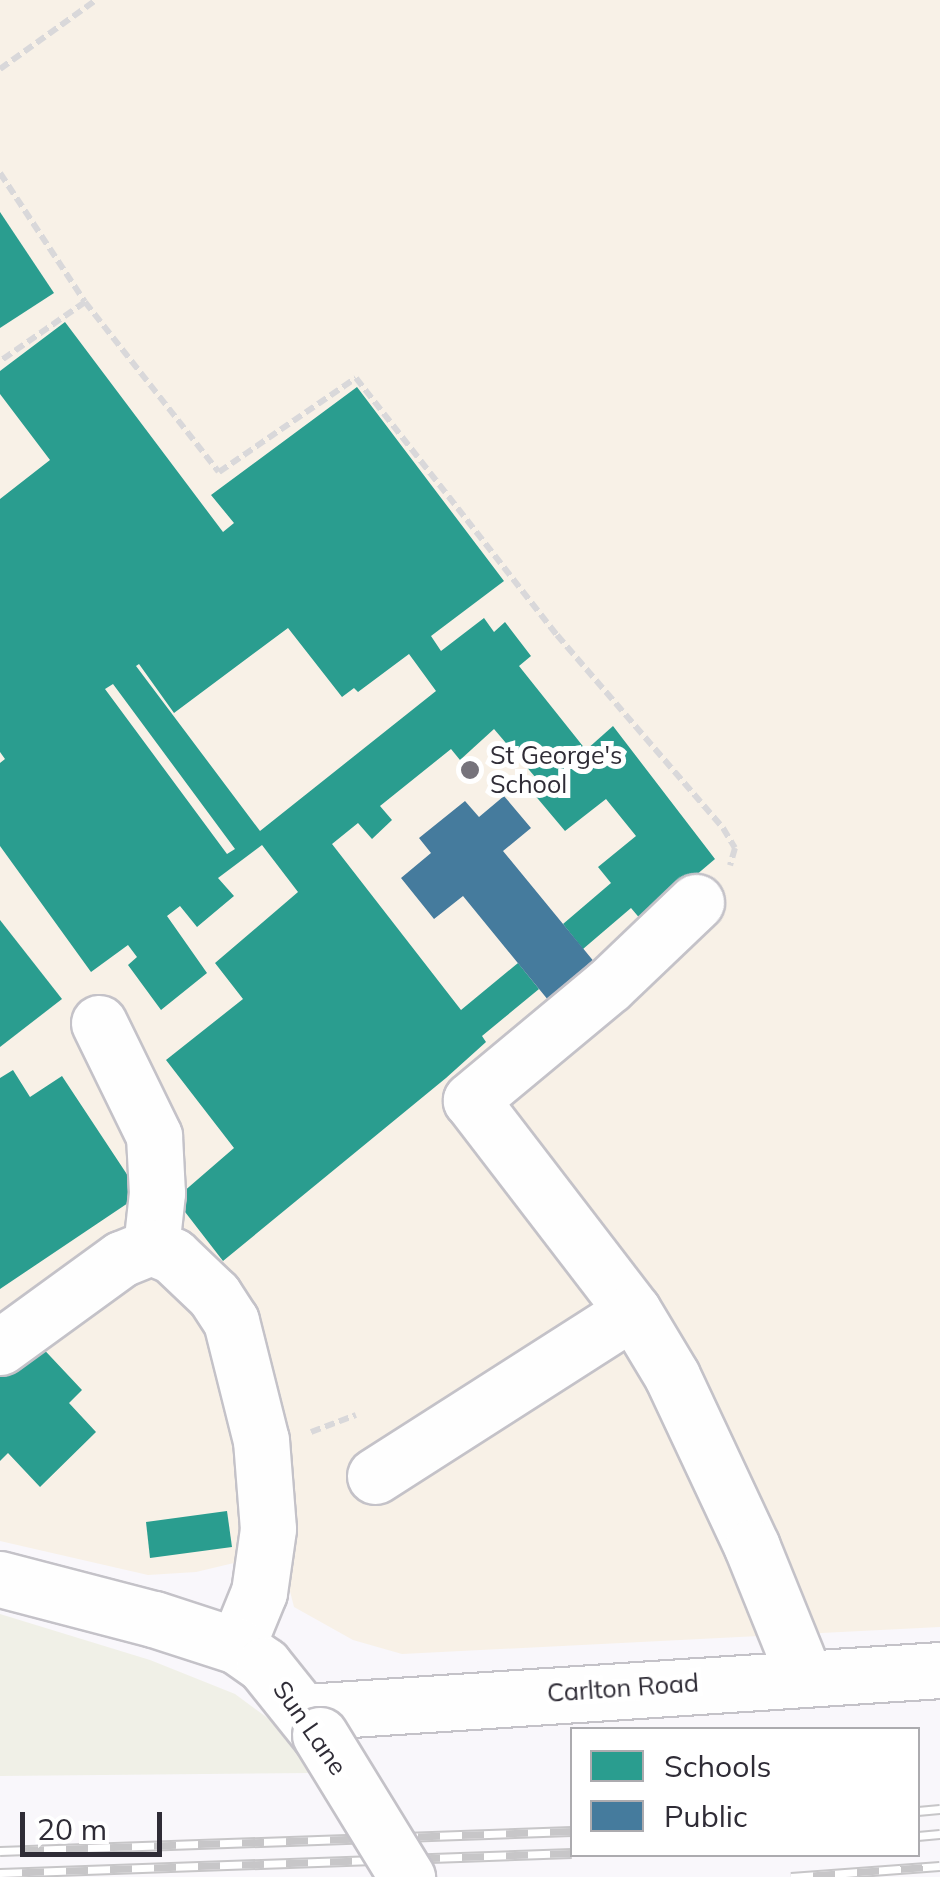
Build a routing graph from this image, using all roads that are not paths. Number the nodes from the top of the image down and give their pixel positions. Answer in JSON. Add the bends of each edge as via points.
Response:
{"nodes":[{"id":1,"x":696,"y":902,"type":"road end"},
{"id":2,"x":100,"y":1023,"type":"dead end"},
{"id":3,"x":150,"y":1247,"type":"junction"},
{"id":4,"x":632,"y":1311,"type":"junction"},
{"id":5,"x":0,"y":1347,"type":"edge"},
{"id":6,"x":375,"y":1476,"type":"dead end"},
{"id":7,"x":0,"y":1580,"type":"edge"},
{"id":8,"x":237,"y":1646,"type":"junction"},
{"id":9,"x":940,"y":1670,"type":"edge"},
{"id":10,"x":804,"y":1676,"type":"junction"},
{"id":11,"x":313,"y":1724,"type":"junction"},
{"id":12,"x":407,"y":1877,"type":"edge"}],
"edges":[{"from":1,"to":4,"type":"street","via":[[471,1100]]},
{"from":2,"to":3,"type":"street","via":[[154,1136],[157,1193]]},
{"from":3,"to":5,"type":"street","via":[[121,1259]]},
{"from":3,"to":8,"type":"street","via":[[173,1256],[231,1321],[258,1429],[268,1528],[259,1592]]},
{"from":4,"to":6,"type":"street"},
{"from":4,"to":10,"type":"street","via":[[672,1376]]},
{"from":7,"to":8,"type":"street","name":"Sun Lane"},
{"from":8,"to":11,"type":"street","name":"Sun Lane","via":[[264,1665]]},
{"from":9,"to":10,"type":"street","name":"Carlton Road"},
{"from":10,"to":11,"type":"street","name":"Carlton Road"},
{"from":11,"to":12,"type":"street","name":"Sun Lane","bridge":true}]}
